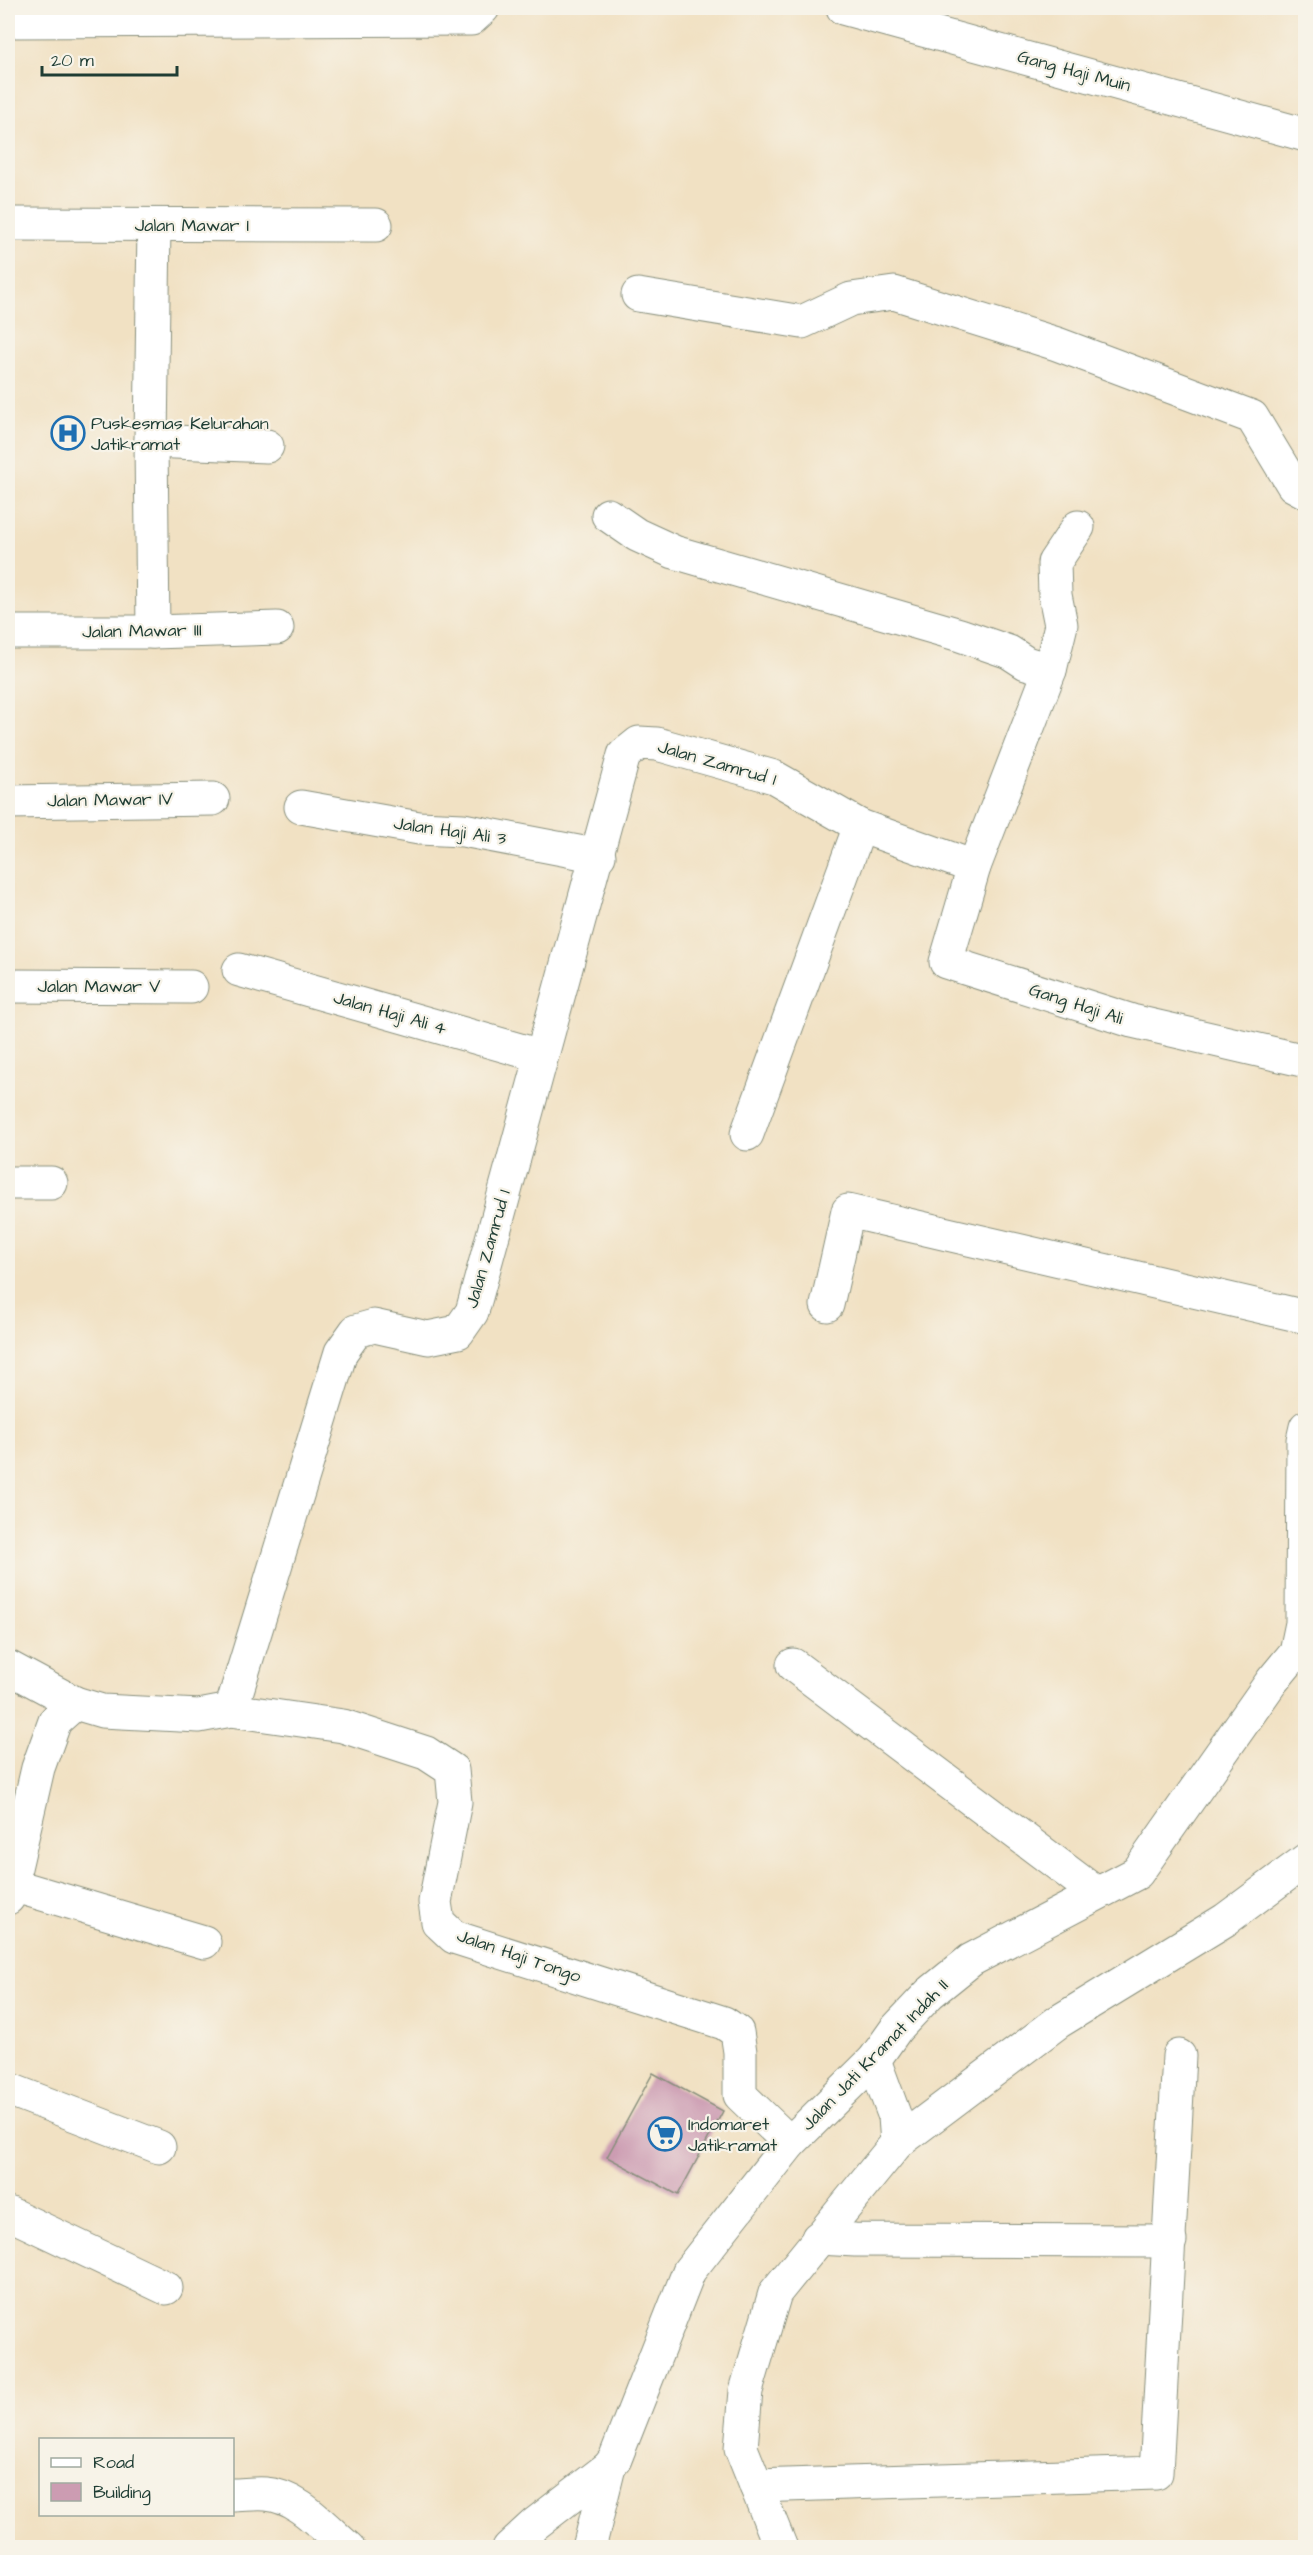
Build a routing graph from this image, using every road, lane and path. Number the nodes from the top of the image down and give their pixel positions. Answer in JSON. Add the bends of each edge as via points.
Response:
{"nodes":[{"id":1,"x":483,"y":8,"type":"edge"},
{"id":2,"x":843,"y":8,"type":"edge"},
{"id":3,"x":8,"y":21,"type":"edge"},
{"id":4,"x":1305,"y":135,"type":"edge"},
{"id":5,"x":8,"y":224,"type":"edge"},
{"id":6,"x":154,"y":225,"type":"junction"},
{"id":7,"x":376,"y":225,"type":"dead end"},
{"id":8,"x":638,"y":295,"type":"dead end"},
{"id":9,"x":151,"y":441,"type":"junction"},
{"id":10,"x":267,"y":446,"type":"dead end"},
{"id":11,"x":1305,"y":492,"type":"edge"},
{"id":12,"x":608,"y":515,"type":"dead end"},
{"id":13,"x":1078,"y":527,"type":"dead end"},
{"id":14,"x":277,"y":628,"type":"dead end"},
{"id":15,"x":8,"y":632,"type":"edge"},
{"id":16,"x":153,"y":632,"type":"junction"},
{"id":17,"x":1050,"y":670,"type":"junction"},
{"id":18,"x":213,"y":799,"type":"dead end"},
{"id":19,"x":8,"y":802,"type":"edge"},
{"id":20,"x":302,"y":807,"type":"dead end"},
{"id":21,"x":860,"y":826,"type":"junction"},
{"id":22,"x":599,"y":856,"type":"junction"},
{"id":23,"x":974,"y":867,"type":"junction"},
{"id":24,"x":240,"y":970,"type":"dead end"},
{"id":25,"x":8,"y":986,"type":"edge"},
{"id":26,"x":191,"y":987,"type":"dead end"},
{"id":27,"x":541,"y":1056,"type":"junction"},
{"id":28,"x":1305,"y":1061,"type":"edge"},
{"id":29,"x":747,"y":1134,"type":"dead end"},
{"id":30,"x":8,"y":1183,"type":"edge"},
{"id":31,"x":51,"y":1183,"type":"dead end"},
{"id":32,"x":826,"y":1305,"type":"dead end"},
{"id":33,"x":1305,"y":1317,"type":"edge"},
{"id":34,"x":1305,"y":1427,"type":"edge"},
{"id":35,"x":1301,"y":1655,"type":"edge"},
{"id":36,"x":793,"y":1665,"type":"dead end"},
{"id":37,"x":8,"y":1667,"type":"edge"},
{"id":38,"x":75,"y":1703,"type":"junction"},
{"id":39,"x":231,"y":1710,"type":"junction"},
{"id":40,"x":1305,"y":1860,"type":"edge"},
{"id":41,"x":10,"y":1892,"type":"edge"},
{"id":42,"x":1095,"y":1893,"type":"junction"},
{"id":43,"x":204,"y":1942,"type":"dead end"},
{"id":44,"x":1179,"y":2056,"type":"dead end"},
{"id":45,"x":874,"y":2060,"type":"junction"},
{"id":46,"x":8,"y":2089,"type":"edge"},
{"id":47,"x":897,"y":2143,"type":"junction"},
{"id":48,"x":790,"y":2144,"type":"junction"},
{"id":49,"x":159,"y":2147,"type":"dead end"},
{"id":50,"x":8,"y":2213,"type":"edge"},
{"id":51,"x":818,"y":2238,"type":"junction"},
{"id":52,"x":1170,"y":2241,"type":"junction"},
{"id":53,"x":166,"y":2288,"type":"dead end"},
{"id":54,"x":609,"y":2467,"type":"junction"},
{"id":55,"x":756,"y":2486,"type":"junction"},
{"id":56,"x":234,"y":2495,"type":"edge"},
{"id":57,"x":513,"y":2546,"type":"edge"},
{"id":58,"x":348,"y":2547,"type":"edge"},
{"id":59,"x":589,"y":2547,"type":"edge"},
{"id":60,"x":781,"y":2547,"type":"edge"}],
"edges":[{"from":1,"to":3,"type":"street","via":[[471,19]]},
{"from":2,"to":4,"type":"street","name":"Gang Haji Muin"},
{"from":5,"to":6,"type":"street","name":"Jalan Mawar I"},
{"from":6,"to":7,"type":"street","name":"Jalan Mawar I"},
{"from":6,"to":9,"type":"street"},
{"from":8,"to":11,"type":"street","via":[[802,322],[851,299],[894,293],[1058,344],[1252,417],[1293,485]]},
{"from":9,"to":10,"type":"street"},
{"from":9,"to":16,"type":"street"},
{"from":12,"to":17,"type":"street","via":[[674,552],[960,635]]},
{"from":13,"to":17,"type":"street","via":[[1054,563],[1054,595],[1062,625]]},
{"from":14,"to":16,"type":"street","name":"Jalan Mawar III"},
{"from":15,"to":16,"type":"street","name":"Jalan Mawar III"},
{"from":17,"to":23,"type":"street"},
{"from":18,"to":19,"type":"street","name":"Jalan Mawar IV"},
{"from":20,"to":22,"type":"street","name":"Jalan Haji Ali 3","via":[[419,828],[463,830]]},
{"from":21,"to":22,"type":"street","name":"Jalan Zamrud 1","via":[[774,777],[657,744],[639,743],[624,755]]},
{"from":21,"to":23,"type":"street","name":"Jalan Zamrud 1"},
{"from":21,"to":29,"type":"street"},
{"from":22,"to":27,"type":"street","name":"Jalan Zamrud 1"},
{"from":23,"to":28,"type":"street","name":"Gang Haji Ali","via":[[946,962],[1132,1021]]},
{"from":24,"to":27,"type":"street","name":"Jalan Haji Ali 4"},
{"from":25,"to":26,"type":"street","name":"Jalan Mawar V"},
{"from":27,"to":39,"type":"street","name":"Jalan Zamrud 1","via":[[472,1312],[458,1332],[428,1338],[374,1326],[356,1331],[341,1352]]},
{"from":30,"to":31,"type":"street"},
{"from":32,"to":33,"type":"street","via":[[848,1211]]},
{"from":34,"to":35,"type":"street","name":"Jalan Jati Kramat Indah II"},
{"from":35,"to":42,"type":"street","name":"Jalan Jati Kramat Indah II","via":[[1272,1681],[1137,1873]]},
{"from":36,"to":42,"type":"street"},
{"from":37,"to":38,"type":"street"},
{"from":38,"to":39,"type":"street","via":[[102,1711],[199,1716]]},
{"from":38,"to":41,"type":"street","via":[[55,1721],[38,1768]]},
{"from":39,"to":48,"type":"street","name":"Jalan Haji Tongo","via":[[343,1726],[426,1753],[452,1770],[455,1802],[435,1902],[438,1922],[454,1937],[724,2023],[738,2032],[740,2096]]},
{"from":40,"to":47,"type":"street","via":[[1225,1920],[1058,2022]]},
{"from":41,"to":43,"type":"street"},
{"from":42,"to":45,"type":"street","name":"Jalan Jati Kramat Indah II","via":[[971,1960],[930,1993],[896,2029]]},
{"from":44,"to":52,"type":"street"},
{"from":45,"to":47,"type":"street","via":[[896,2117]]},
{"from":45,"to":48,"type":"street","name":"Jalan Jati Kramat Indah II"},
{"from":46,"to":49,"type":"street"},
{"from":47,"to":51,"type":"street"},
{"from":48,"to":54,"type":"street","name":"Jalan Jati Kramat Indah II","via":[[689,2271]]},
{"from":50,"to":53,"type":"street"},
{"from":51,"to":52,"type":"street"},
{"from":51,"to":55,"type":"street","via":[[775,2293],[746,2391],[741,2448]]},
{"from":52,"to":55,"type":"street","via":[[1156,2473]]},
{"from":54,"to":57,"type":"street"},
{"from":54,"to":59,"type":"street"},
{"from":55,"to":60,"type":"street"},
{"from":56,"to":58,"type":"street","via":[[265,2493],[282,2497]]}]}
